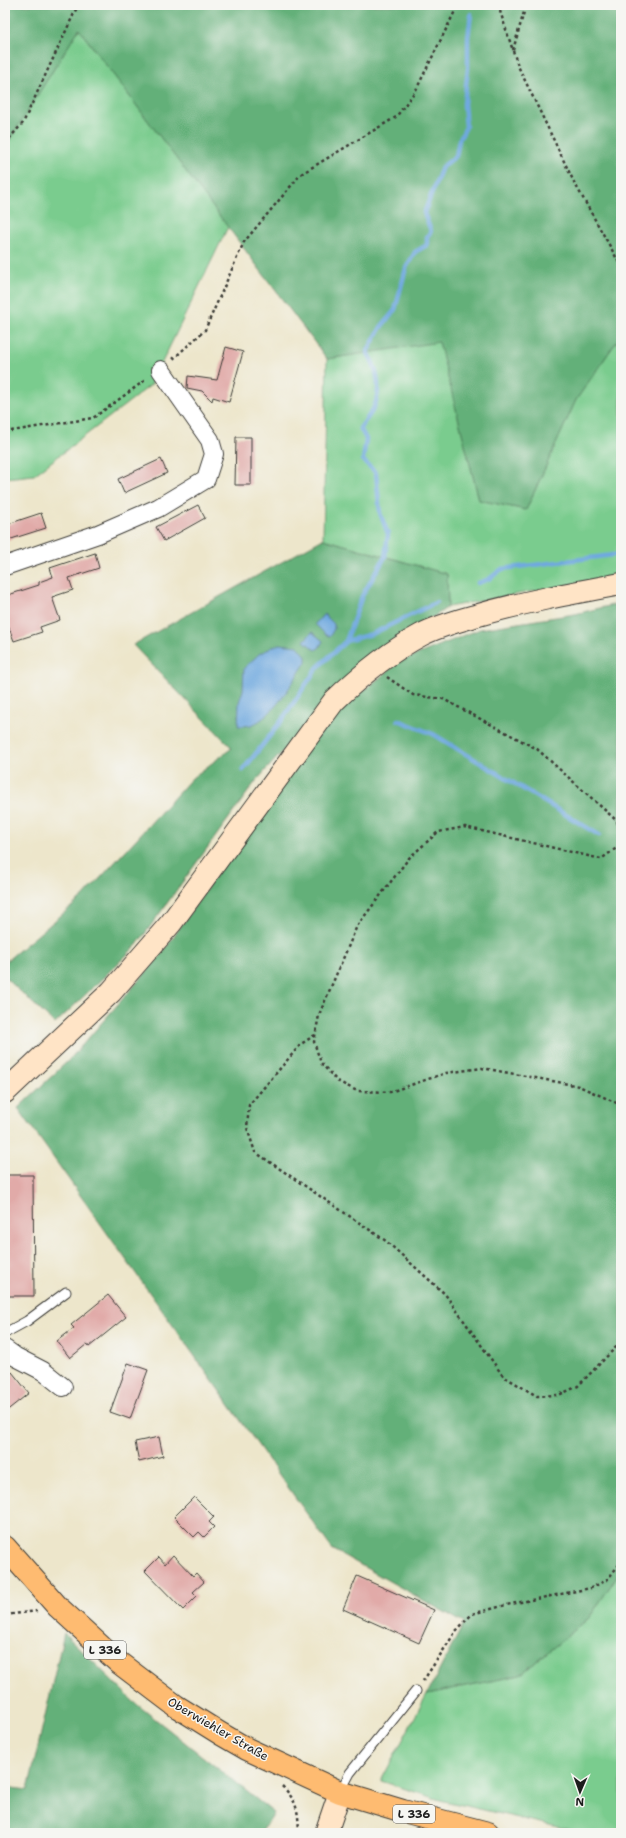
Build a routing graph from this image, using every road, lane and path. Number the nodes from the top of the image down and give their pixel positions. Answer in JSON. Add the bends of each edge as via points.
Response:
{"nodes":[{"id":1,"x":78,"y":5,"type":"edge"},
{"id":2,"x":458,"y":5,"type":"edge"},
{"id":3,"x":498,"y":5,"type":"edge"},
{"id":4,"x":526,"y":5,"type":"edge"},
{"id":5,"x":513,"y":51,"type":"junction"},
{"id":6,"x":5,"y":143,"type":"edge"},
{"id":7,"x":621,"y":266,"type":"edge"},
{"id":8,"x":161,"y":370,"type":"junction"},
{"id":9,"x":5,"y":432,"type":"edge"},
{"id":10,"x":5,"y":566,"type":"edge"},
{"id":11,"x":621,"y":584,"type":"edge"},
{"id":12,"x":376,"y":665,"type":"junction"},
{"id":13,"x":315,"y":1034,"type":"junction"},
{"id":14,"x":5,"y":1092,"type":"edge"},
{"id":15,"x":621,"y":1105,"type":"edge"},
{"id":16,"x":66,"y":1292,"type":"dead end"},
{"id":17,"x":5,"y":1333,"type":"edge"},
{"id":18,"x":621,"y":1342,"type":"edge"},
{"id":19,"x":5,"y":1349,"type":"edge"},
{"id":20,"x":63,"y":1387,"type":"dead end"},
{"id":21,"x":5,"y":1547,"type":"edge"},
{"id":22,"x":621,"y":1559,"type":"edge"},
{"id":23,"x":58,"y":1607,"type":"junction"},
{"id":24,"x":5,"y":1615,"type":"edge"},
{"id":25,"x":416,"y":1691,"type":"joint"},
{"id":26,"x":340,"y":1792,"type":"junction"},
{"id":27,"x":326,"y":1833,"type":"edge"},
{"id":28,"x":488,"y":1833,"type":"edge"}],
"edges":[{"from":1,"to":6,"type":"path","via":[[23,123]]},
{"from":2,"to":8,"type":"path","via":[[416,90],[396,117],[301,174],[244,242],[205,330]]},
{"from":3,"to":5,"type":"path"},
{"from":4,"to":5,"type":"path"},
{"from":5,"to":7,"type":"path","via":[[574,182]]},
{"from":8,"to":9,"type":"path","via":[[93,418]]},
{"from":8,"to":10,"type":"street","via":[[210,440],[214,454],[206,479],[158,508],[98,534]]},
{"from":11,"to":12,"type":"main road","via":[[515,604],[457,621],[421,634]]},
{"from":12,"to":13,"type":"path","via":[[388,680],[414,695],[443,699],[538,748],[617,821],[621,835],[618,847],[602,859],[465,827],[438,832],[409,858],[357,926],[319,1015]]},
{"from":12,"to":14,"type":"main road","via":[[334,701],[171,923],[111,992]]},
{"from":13,"to":15,"type":"path","via":[[314,1042],[321,1063],[338,1081],[357,1092],[390,1092],[446,1073],[482,1068],[579,1086]]},
{"from":13,"to":18,"type":"path","via":[[301,1044],[249,1105],[247,1128],[255,1152],[386,1241],[444,1294],[503,1376],[537,1396],[559,1395],[578,1386]]},
{"from":16,"to":17,"type":"lane","via":[[27,1321]]},
{"from":19,"to":20,"type":"street","via":[[43,1371]]},
{"from":21,"to":23,"type":"main road","name":"Oberwiehler Straße","number":"L 336"},
{"from":22,"to":25,"type":"path","via":[[607,1580],[591,1588],[472,1614],[456,1631]]},
{"from":23,"to":24,"type":"path","via":[[26,1614]]},
{"from":23,"to":26,"type":"main road","name":"Oberwiehler Straße","number":"L 336","via":[[118,1662],[176,1706],[247,1749]]},
{"from":25,"to":26,"type":"lane","via":[[350,1773]]},
{"from":26,"to":27,"type":"main road"},
{"from":26,"to":28,"type":"main road","name":"Oberwiehler Straße","number":"L 336"}]}
